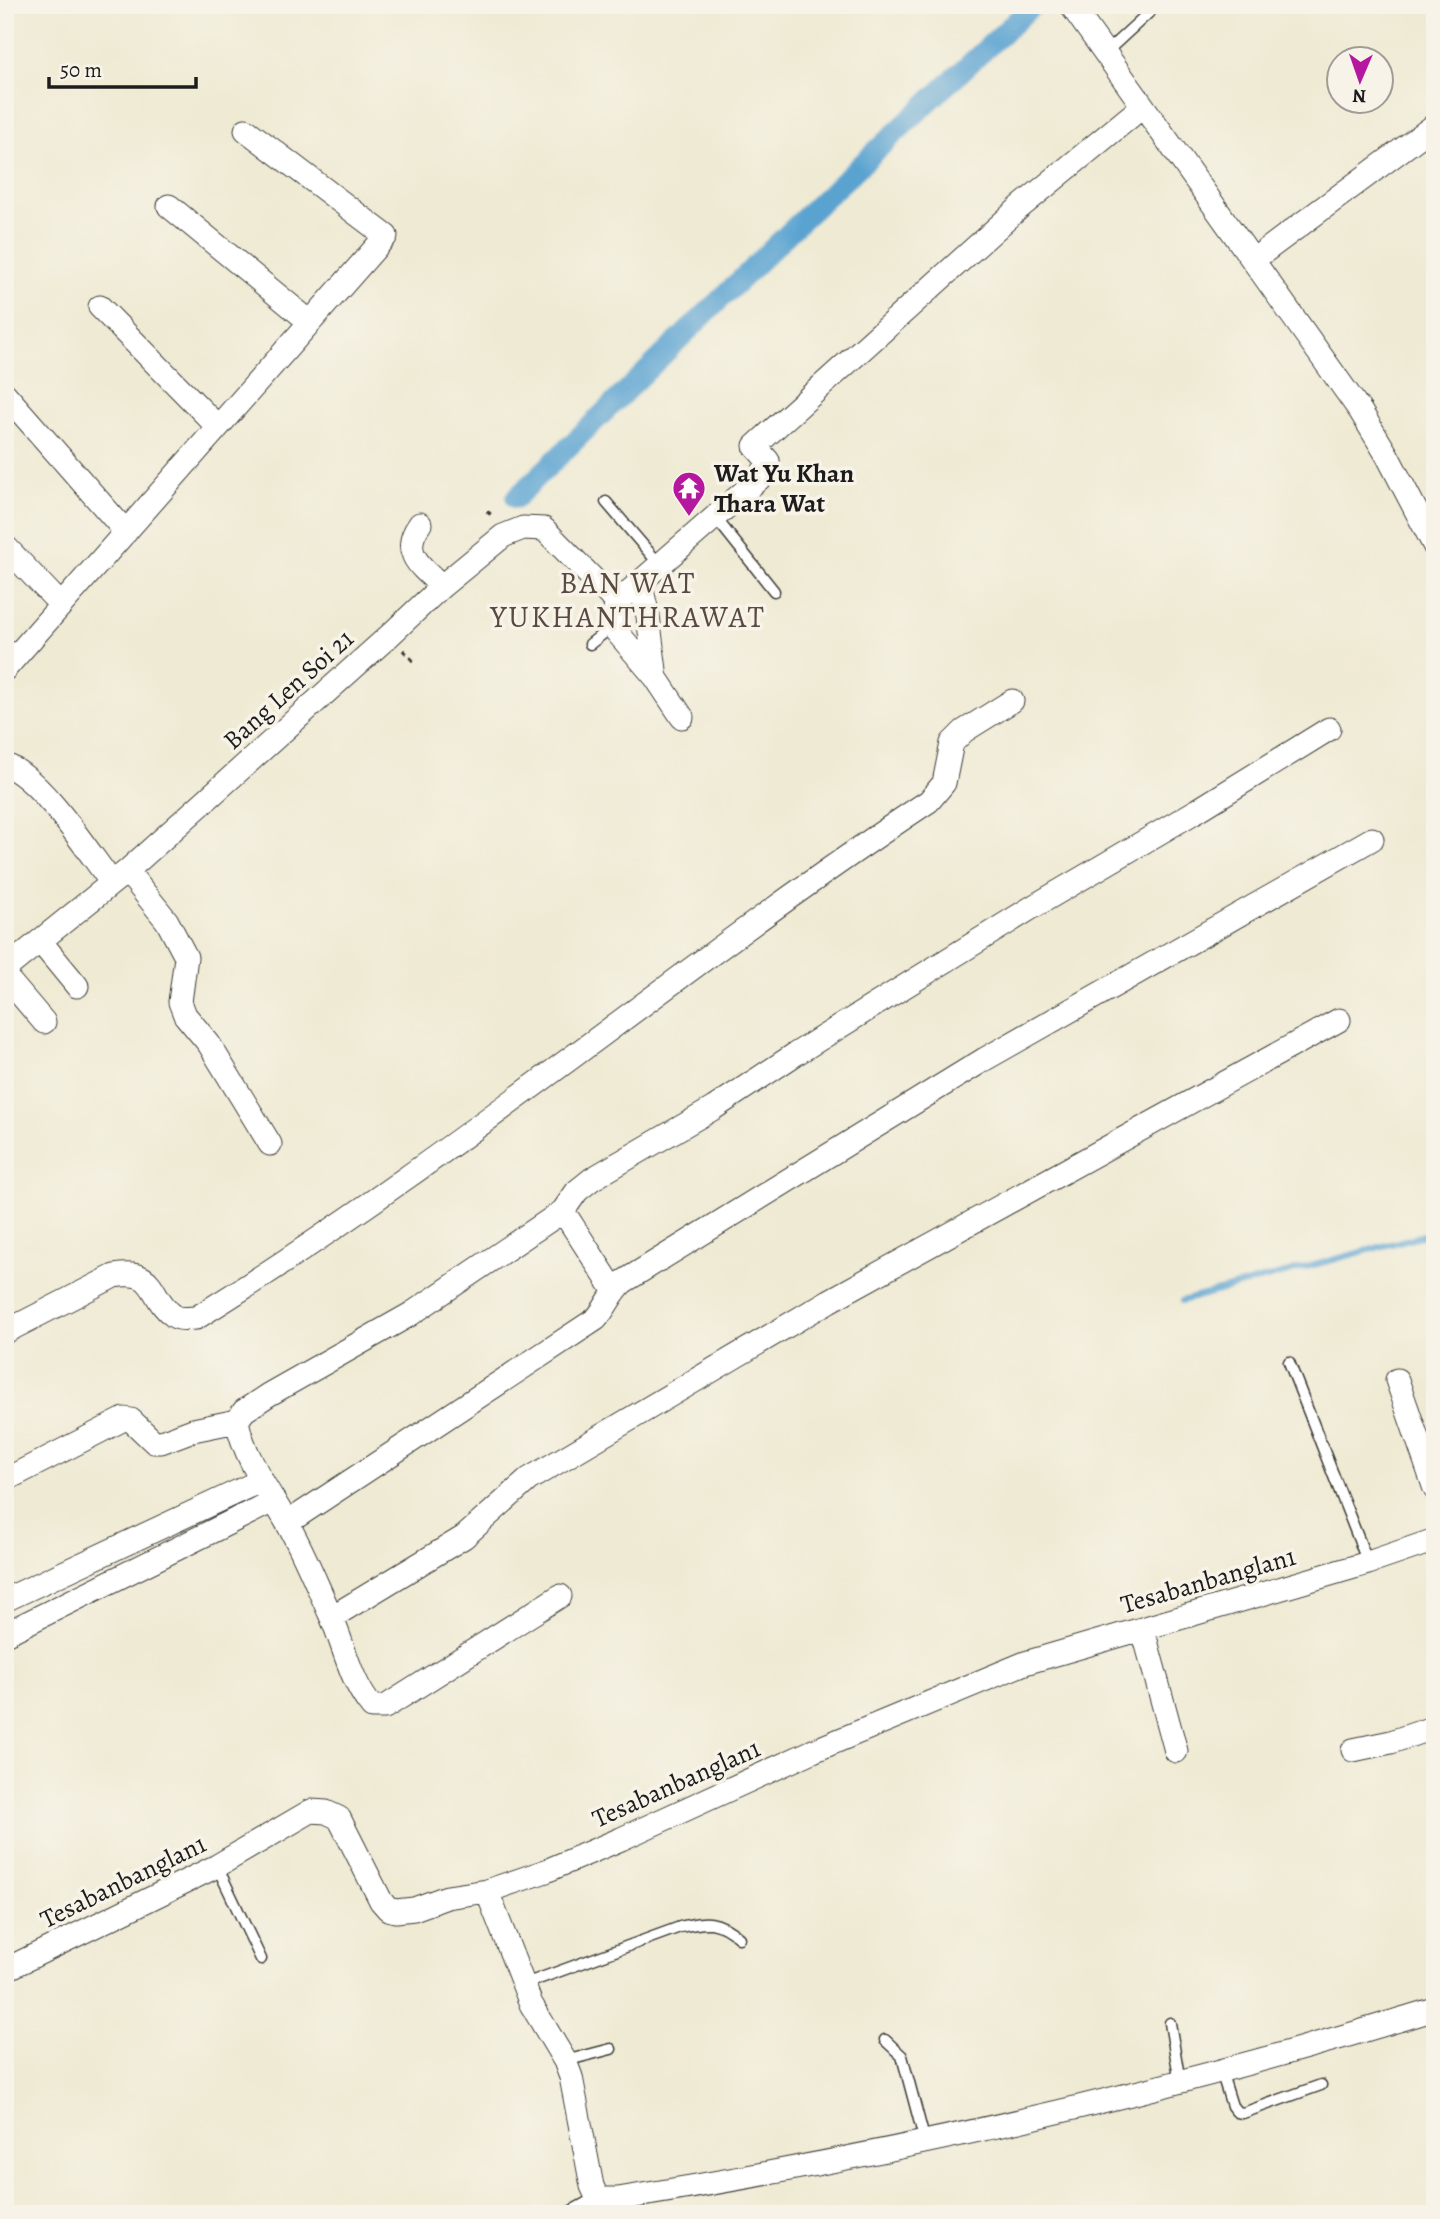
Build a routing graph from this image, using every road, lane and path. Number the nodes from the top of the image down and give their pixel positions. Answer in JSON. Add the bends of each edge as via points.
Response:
{"nodes":[{"id":1,"x":1071,"y":5,"type":"edge"},
{"id":2,"x":1157,"y":5,"type":"edge"},
{"id":3,"x":1105,"y":53,"type":"junction"},
{"id":4,"x":1143,"y":106,"type":"junction"},
{"id":5,"x":1435,"y":125,"type":"edge"},
{"id":6,"x":246,"y":130,"type":"dead end"},
{"id":7,"x":169,"y":206,"type":"dead end"},
{"id":8,"x":1253,"y":260,"type":"junction"},
{"id":9,"x":100,"y":307,"type":"dead end"},
{"id":10,"x":310,"y":322,"type":"junction"},
{"id":11,"x":5,"y":394,"type":"edge"},
{"id":12,"x":218,"y":427,"type":"junction"},
{"id":13,"x":606,"y":502,"type":"dead end"},
{"id":14,"x":715,"y":517,"type":"junction"},
{"id":15,"x":420,"y":524,"type":"dead end"},
{"id":16,"x":126,"y":532,"type":"junction"},
{"id":17,"x":1432,"y":532,"type":"edge"},
{"id":18,"x":5,"y":546,"type":"edge"},
{"id":19,"x":660,"y":565,"type":"junction"},
{"id":20,"x":640,"y":582,"type":"junction"},
{"id":21,"x":442,"y":586,"type":"junction"},
{"id":22,"x":774,"y":591,"type":"dead end"},
{"id":23,"x":614,"y":597,"type":"junction"},
{"id":24,"x":61,"y":605,"type":"junction"},
{"id":25,"x":614,"y":625,"type":"junction"},
{"id":26,"x":590,"y":644,"type":"dead end"},
{"id":27,"x":5,"y":668,"type":"edge"},
{"id":28,"x":656,"y":678,"type":"junction"},
{"id":29,"x":1012,"y":701,"type":"dead end"},
{"id":30,"x":682,"y":717,"type":"dead end"},
{"id":31,"x":1329,"y":729,"type":"dead end"},
{"id":32,"x":5,"y":765,"type":"edge"},
{"id":33,"x":1372,"y":839,"type":"dead end"},
{"id":34,"x":120,"y":877,"type":"junction"},
{"id":35,"x":40,"y":941,"type":"junction"},
{"id":36,"x":5,"y":969,"type":"edge"},
{"id":37,"x":5,"y":976,"type":"edge"},
{"id":38,"x":77,"y":986,"type":"dead end"},
{"id":39,"x":1339,"y":1020,"type":"dead end"},
{"id":40,"x":44,"y":1022,"type":"dead end"},
{"id":41,"x":270,"y":1144,"type":"dead end"},
{"id":42,"x":563,"y":1210,"type":"junction"},
{"id":43,"x":614,"y":1290,"type":"junction"},
{"id":44,"x":5,"y":1332,"type":"edge"},
{"id":45,"x":1289,"y":1362,"type":"dead end"},
{"id":46,"x":1397,"y":1380,"type":"dead end"},
{"id":47,"x":237,"y":1420,"type":"junction"},
{"id":48,"x":5,"y":1480,"type":"edge"},
{"id":49,"x":260,"y":1481,"type":"junction"},
{"id":50,"x":1435,"y":1489,"type":"edge"},
{"id":51,"x":274,"y":1501,"type":"junction"},
{"id":52,"x":287,"y":1522,"type":"junction"},
{"id":53,"x":1435,"y":1540,"type":"edge"},
{"id":54,"x":93,"y":1558,"type":"junction"},
{"id":55,"x":1368,"y":1563,"type":"junction"},
{"id":56,"x":105,"y":1585,"type":"junction"},
{"id":57,"x":560,"y":1596,"type":"dead end"},
{"id":58,"x":5,"y":1600,"type":"edge"},
{"id":59,"x":332,"y":1616,"type":"junction"},
{"id":60,"x":1143,"y":1630,"type":"junction"},
{"id":61,"x":5,"y":1634,"type":"edge"},
{"id":62,"x":1435,"y":1727,"type":"edge"},
{"id":63,"x":1353,"y":1750,"type":"dead end"},
{"id":64,"x":1177,"y":1751,"type":"dead end"},
{"id":65,"x":217,"y":1866,"type":"junction"},
{"id":66,"x":487,"y":1891,"type":"junction"},
{"id":67,"x":739,"y":1938,"type":"dead end"},
{"id":68,"x":261,"y":1959,"type":"dead end"},
{"id":69,"x":5,"y":1970,"type":"edge"},
{"id":70,"x":522,"y":1984,"type":"junction"},
{"id":71,"x":1435,"y":2009,"type":"edge"},
{"id":72,"x":1170,"y":2023,"type":"dead end"},
{"id":73,"x":885,"y":2040,"type":"dead end"},
{"id":74,"x":611,"y":2049,"type":"dead end"},
{"id":75,"x":565,"y":2061,"type":"junction"},
{"id":76,"x":1221,"y":2071,"type":"junction"},
{"id":77,"x":1180,"y":2082,"type":"junction"},
{"id":78,"x":1321,"y":2085,"type":"dead end"},
{"id":79,"x":925,"y":2142,"type":"junction"},
{"id":80,"x":597,"y":2197,"type":"junction"},
{"id":81,"x":566,"y":2214,"type":"edge"}],
"edges":[{"from":1,"to":3,"type":"street"},
{"from":2,"to":3,"type":"lane"},
{"from":3,"to":4,"type":"street"},
{"from":4,"to":8,"type":"street"},
{"from":4,"to":14,"type":"street","via":[[1019,208],[755,446],[768,461],[767,468]]},
{"from":5,"to":8,"type":"street"},
{"from":6,"to":10,"type":"street","via":[[386,236]]},
{"from":7,"to":10,"type":"street"},
{"from":8,"to":17,"type":"street","via":[[1361,412]]},
{"from":9,"to":12,"type":"street"},
{"from":10,"to":12,"type":"street"},
{"from":11,"to":16,"type":"street"},
{"from":12,"to":16,"type":"street"},
{"from":13,"to":19,"type":"lane"},
{"from":14,"to":19,"type":"street"},
{"from":14,"to":22,"type":"lane"},
{"from":15,"to":21,"type":"street","via":[[412,535],[411,551]]},
{"from":16,"to":24,"type":"street"},
{"from":18,"to":24,"type":"street"},
{"from":19,"to":20,"type":"street"},
{"from":20,"to":23,"type":"street","via":[[623,597]]},
{"from":20,"to":28,"type":"street"},
{"from":21,"to":23,"type":"street","name":"Bang Len Soi 21","via":[[503,536],[523,528],[544,529]]},
{"from":21,"to":34,"type":"street","name":"Bang Len Soi 21"},
{"from":23,"to":25,"type":"street"},
{"from":24,"to":27,"type":"street"},
{"from":25,"to":26,"type":"lane"},
{"from":25,"to":28,"type":"street"},
{"from":28,"to":30,"type":"street"},
{"from":29,"to":44,"type":"street","via":[[952,743],[944,783],[929,801],[626,1015],[368,1207],[197,1318],[173,1315],[143,1277],[132,1274],[114,1276]]},
{"from":31,"to":42,"type":"street","via":[[592,1179]]},
{"from":32,"to":34,"type":"street","via":[[29,779]]},
{"from":33,"to":43,"type":"street","via":[[985,1059]]},
{"from":34,"to":35,"type":"street","name":"Bang Len Soi 21"},
{"from":34,"to":41,"type":"street","via":[[167,921],[186,957],[180,1002],[185,1015],[209,1044]]},
{"from":35,"to":36,"type":"street","name":"Bang Len Soi 21"},
{"from":35,"to":38,"type":"street"},
{"from":37,"to":40,"type":"street"},
{"from":39,"to":59,"type":"street","via":[[817,1308],[529,1479],[464,1537]]},
{"from":42,"to":43,"type":"street"},
{"from":42,"to":47,"type":"street","via":[[411,1314],[268,1395]]},
{"from":43,"to":52,"type":"street","via":[[596,1320]]},
{"from":45,"to":55,"type":"lane"},
{"from":46,"to":50,"type":"street"},
{"from":47,"to":48,"type":"street","via":[[154,1442],[124,1419]]},
{"from":47,"to":49,"type":"street"},
{"from":49,"to":51,"type":"street"},
{"from":49,"to":54,"type":"street"},
{"from":51,"to":52,"type":"street"},
{"from":51,"to":56,"type":"street"},
{"from":52,"to":59,"type":"street"},
{"from":53,"to":55,"type":"street","name":"Tesabanbanglan1"},
{"from":54,"to":56,"type":"street"},
{"from":54,"to":58,"type":"street"},
{"from":55,"to":60,"type":"street","name":"Tesabanbanglan1"},
{"from":56,"to":61,"type":"street"},
{"from":57,"to":59,"type":"street","via":[[385,1707],[372,1706],[362,1695]]},
{"from":60,"to":64,"type":"street"},
{"from":60,"to":66,"type":"street","name":"Tesabanbanglan1","via":[[1025,1663],[813,1751],[546,1871]]},
{"from":62,"to":63,"type":"street"},
{"from":65,"to":66,"type":"street","name":"Tesabanbanglan1","via":[[311,1811],[326,1812],[339,1818],[388,1909],[414,1909],[447,1897]]},
{"from":65,"to":68,"type":"lane"},
{"from":65,"to":69,"type":"street","name":"Tesabanbanglan1"},
{"from":66,"to":70,"type":"street"},
{"from":67,"to":70,"type":"lane","via":[[726,1927],[705,1921]]},
{"from":70,"to":75,"type":"street"},
{"from":71,"to":76,"type":"street"},
{"from":72,"to":77,"type":"lane"},
{"from":73,"to":79,"type":"lane","via":[[902,2056]]},
{"from":74,"to":75,"type":"lane"},
{"from":75,"to":80,"type":"street"},
{"from":76,"to":77,"type":"street"},
{"from":76,"to":78,"type":"lane","via":[[1233,2106],[1243,2113]]},
{"from":77,"to":79,"type":"street"},
{"from":79,"to":80,"type":"street","via":[[768,2175],[618,2199]]},
{"from":80,"to":81,"type":"lane"}]}
